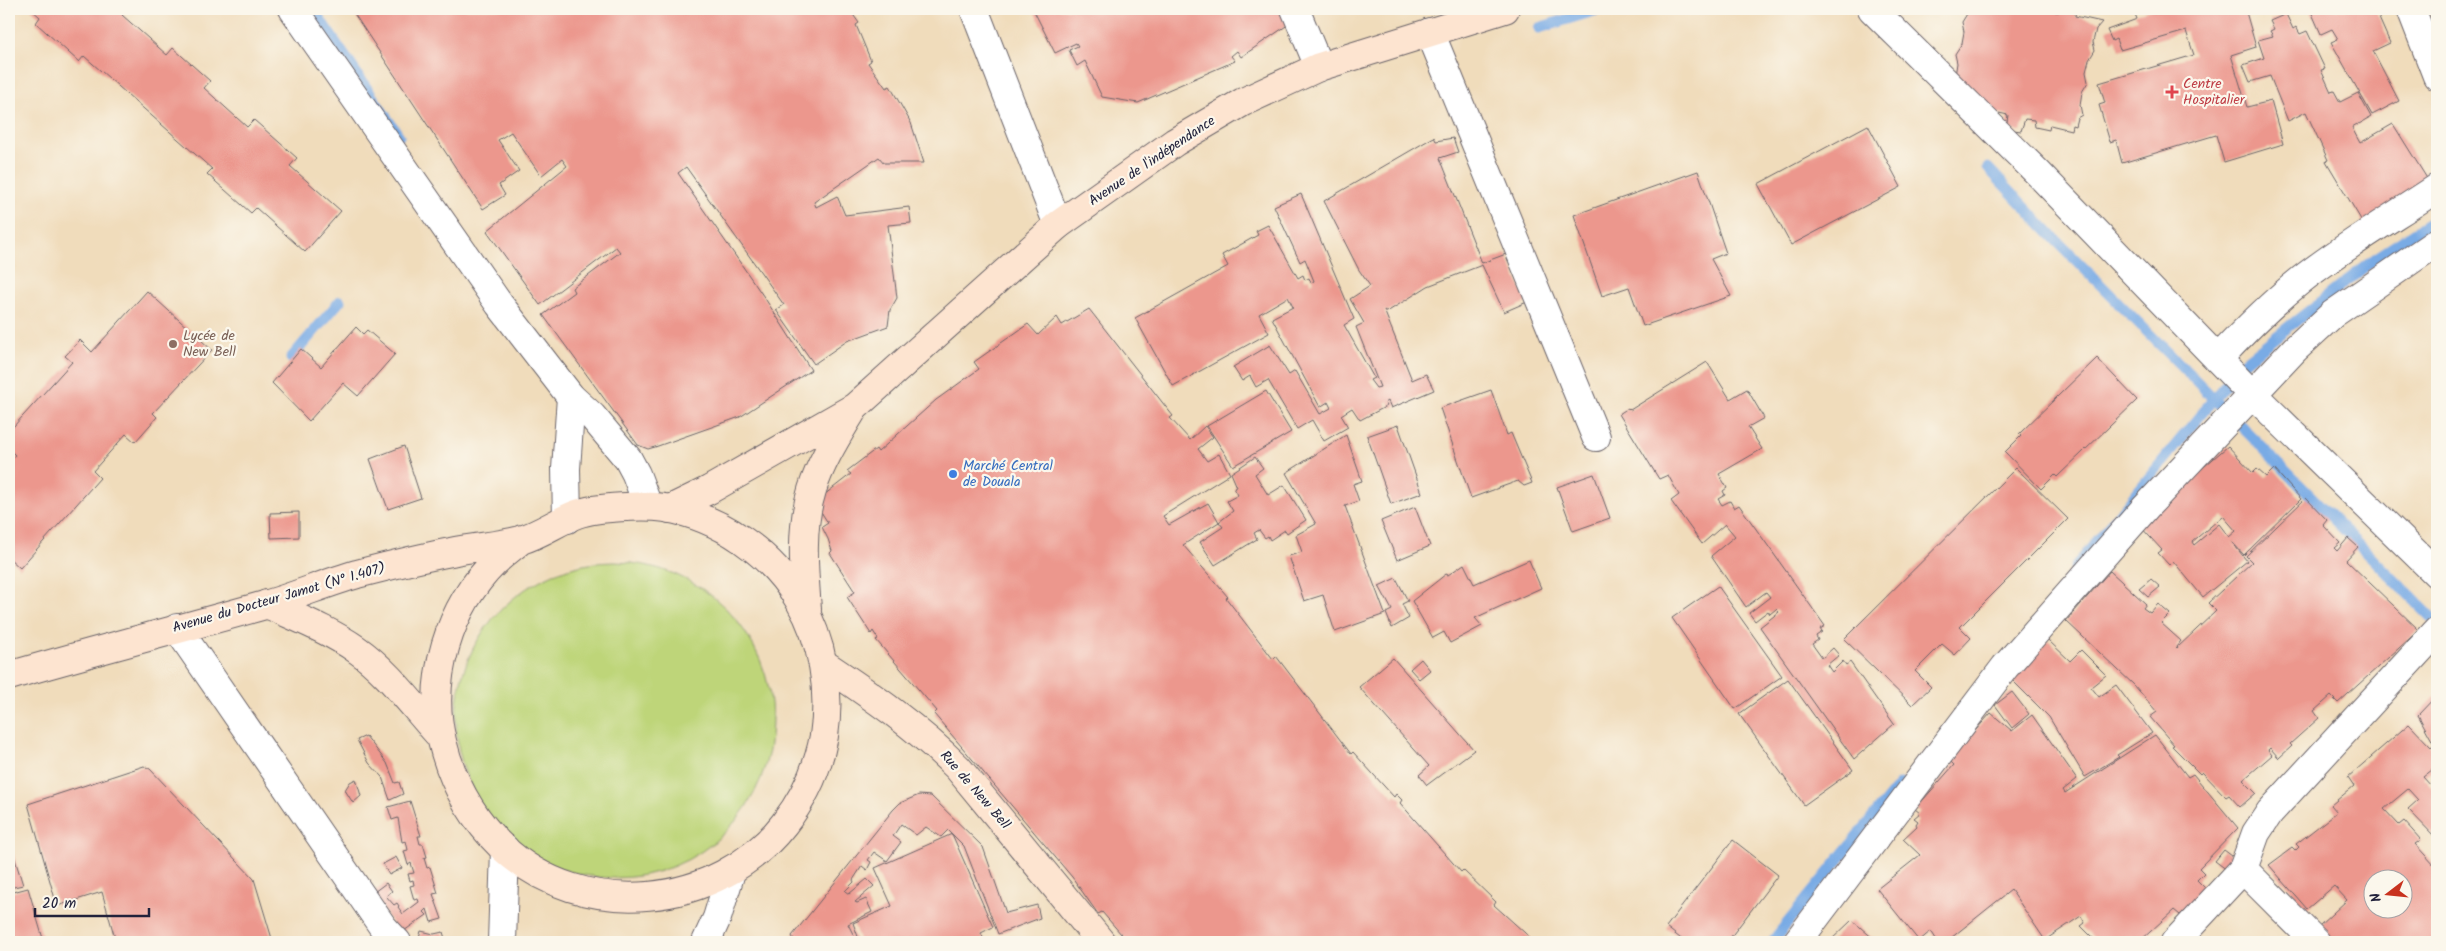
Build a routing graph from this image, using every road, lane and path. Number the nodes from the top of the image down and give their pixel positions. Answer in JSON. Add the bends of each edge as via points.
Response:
{"nodes":[{"id":1,"x":293,"y":9,"type":"edge"},
{"id":2,"x":974,"y":9,"type":"edge"},
{"id":3,"x":1295,"y":9,"type":"edge"},
{"id":4,"x":1506,"y":9,"type":"edge"},
{"id":5,"x":1872,"y":9,"type":"edge"},
{"id":6,"x":2411,"y":9,"type":"edge"},
{"id":7,"x":1430,"y":32,"type":"junction"},
{"id":8,"x":1319,"y":67,"type":"junction"},
{"id":9,"x":2437,"y":76,"type":"edge"},
{"id":10,"x":2437,"y":188,"type":"edge"},
{"id":11,"x":1058,"y":225,"type":"junction"},
{"id":12,"x":2437,"y":242,"type":"edge"},
{"id":13,"x":2218,"y":359,"type":"junction"},
{"id":14,"x":2253,"y":395,"type":"junction"},
{"id":15,"x":572,"y":397,"type":"junction"},
{"id":16,"x":855,"y":407,"type":"junction"},
{"id":17,"x":1596,"y":437,"type":"dead end"},
{"id":18,"x":659,"y":507,"type":"junction"},
{"id":19,"x":567,"y":519,"type":"junction"},
{"id":20,"x":522,"y":539,"type":"junction"},
{"id":21,"x":2437,"y":574,"type":"edge"},
{"id":22,"x":268,"y":604,"type":"junction"},
{"id":23,"x":807,"y":613,"type":"junction"},
{"id":24,"x":177,"y":628,"type":"junction"},
{"id":25,"x":2437,"y":631,"type":"edge"},
{"id":26,"x":824,"y":664,"type":"junction"},
{"id":27,"x":9,"y":676,"type":"edge"},
{"id":28,"x":441,"y":737,"type":"junction"},
{"id":29,"x":505,"y":849,"type":"junction"},
{"id":30,"x":2243,"y":869,"type":"junction"},
{"id":31,"x":731,"y":872,"type":"junction"},
{"id":32,"x":397,"y":942,"type":"edge"},
{"id":33,"x":502,"y":942,"type":"edge"},
{"id":34,"x":706,"y":942,"type":"edge"},
{"id":35,"x":1101,"y":942,"type":"edge"},
{"id":36,"x":1796,"y":942,"type":"edge"},
{"id":37,"x":2175,"y":942,"type":"edge"},
{"id":38,"x":2316,"y":942,"type":"edge"}],
"edges":[{"from":1,"to":15,"type":"street","via":[[493,296]]},
{"from":2,"to":11,"type":"street"},
{"from":3,"to":8,"type":"street"},
{"from":4,"to":7,"type":"main road","name":"Avenue de l'indépendance"},
{"from":5,"to":13,"type":"street","via":[[2038,173]]},
{"from":6,"to":9,"type":"street"},
{"from":7,"to":8,"type":"main road","name":"Avenue de l'indépendance"},
{"from":7,"to":17,"type":"street"},
{"from":8,"to":11,"type":"main road","name":"Avenue de l'indépendance","via":[[1243,102],[1175,142]]},
{"from":10,"to":13,"type":"street","via":[[2300,280]]},
{"from":11,"to":16,"type":"main road","name":"Avenue de l'indépendance"},
{"from":12,"to":14,"type":"street","via":[[2332,314]]},
{"from":13,"to":14,"type":"street"},
{"from":14,"to":21,"type":"street"},
{"from":14,"to":36,"type":"street","via":[[2152,500],[2005,667]]},
{"from":15,"to":18,"type":"street","via":[[628,459]]},
{"from":15,"to":19,"type":"street","via":[[566,469]]},
{"from":16,"to":18,"type":"main road","via":[[709,490]]},
{"from":16,"to":23,"type":"main road","via":[[827,454],[811,491],[803,563]]},
{"from":18,"to":19,"type":"main road","via":[[582,512]]},
{"from":18,"to":23,"type":"main road","via":[[699,517],[751,545],[792,588]]},
{"from":19,"to":20,"type":"main road"},
{"from":20,"to":22,"type":"main road","name":"Avenue du Docteur Jamot (N° 1.407)","via":[[349,576]]},
{"from":20,"to":28,"type":"main road","via":[[494,563],[470,593],[452,625],[441,662],[437,699]]},
{"from":22,"to":24,"type":"main road","name":"Avenue du Docteur Jamot (N° 1.407)"},
{"from":22,"to":28,"type":"main road","via":[[357,650],[378,668]]},
{"from":23,"to":26,"type":"main road"},
{"from":24,"to":27,"type":"main road","name":"Avenue du Docteur Jamot (N° 1.407)"},
{"from":24,"to":32,"type":"street","via":[[383,927]]},
{"from":25,"to":30,"type":"street","via":[[2270,812],[2256,833]]},
{"from":26,"to":31,"type":"main road","via":[[828,712],[820,760],[799,804],[770,843]]},
{"from":26,"to":35,"type":"main road","name":"Rue de New Bell","via":[[909,723],[958,768]]},
{"from":28,"to":29,"type":"main road","via":[[454,779],[475,817]]},
{"from":29,"to":31,"type":"main road","via":[[545,877],[590,893],[638,898],[686,891]]},
{"from":29,"to":33,"type":"street"},
{"from":30,"to":37,"type":"street"},
{"from":30,"to":38,"type":"street"},
{"from":31,"to":34,"type":"street"}]}
